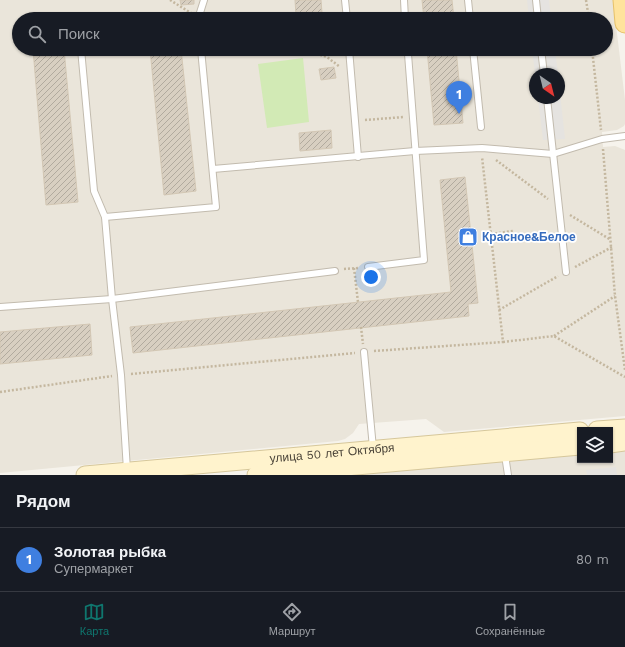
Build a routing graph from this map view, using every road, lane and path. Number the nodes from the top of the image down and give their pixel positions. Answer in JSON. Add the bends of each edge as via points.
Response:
{"nodes":[{"id":1,"x":170,"y":0,"type":"edge"},
{"id":2,"x":204,"y":0,"type":"edge"},
{"id":3,"x":345,"y":0,"type":"edge"},
{"id":4,"x":404,"y":0,"type":"edge"},
{"id":5,"x":468,"y":0,"type":"edge"},
{"id":6,"x":536,"y":0,"type":"edge"},
{"id":7,"x":586,"y":0,"type":"edge"},
{"id":8,"x":623,"y":0,"type":"edge"},
{"id":9,"x":189,"y":12,"type":"edge"},
{"id":10,"x":200,"y":12,"type":"edge"},
{"id":11,"x":346,"y":12,"type":"edge"},
{"id":12,"x":405,"y":12,"type":"edge"},
{"id":13,"x":469,"y":12,"type":"edge"},
{"id":14,"x":537,"y":12,"type":"edge"},
{"id":15,"x":587,"y":12,"type":"edge"},
{"id":16,"x":625,"y":23,"type":"edge"},
{"id":17,"x":82,"y":56,"type":"edge"},
{"id":18,"x":202,"y":56,"type":"edge"},
{"id":19,"x":323,"y":56,"type":"edge"},
{"id":20,"x":350,"y":56,"type":"edge"},
{"id":21,"x":408,"y":56,"type":"edge"},
{"id":22,"x":474,"y":56,"type":"edge"},
{"id":23,"x":542,"y":56,"type":"edge"},
{"id":24,"x":593,"y":56,"type":"edge"},
{"id":25,"x":543,"y":68,"type":"edge"},
{"id":26,"x":351,"y":75,"type":"junction"},
{"id":27,"x":548,"y":104,"type":"edge"},
{"id":28,"x":412,"y":116,"type":"junction"},
{"id":29,"x":355,"y":121,"type":"junction"},
{"id":30,"x":481,"y":127,"type":"dead end"},
{"id":31,"x":602,"y":132,"type":"dead end"},
{"id":32,"x":625,"y":136,"type":"edge"},
{"id":33,"x":603,"y":147,"type":"dead end"},
{"id":34,"x":482,"y":148,"type":"junction"},
{"id":35,"x":415,"y":151,"type":"junction"},
{"id":36,"x":553,"y":154,"type":"junction"},
{"id":37,"x":358,"y":157,"type":"junction"},
{"id":38,"x":213,"y":169,"type":"junction"},
{"id":39,"x":559,"y":208,"type":"junction"},
{"id":40,"x":105,"y":217,"type":"junction"},
{"id":41,"x":513,"y":231,"type":"dead end"},
{"id":42,"x":491,"y":234,"type":"junction"},
{"id":43,"x":611,"y":240,"type":"junction"},
{"id":44,"x":612,"y":248,"type":"junction"},
{"id":45,"x":368,"y":267,"type":"joint"},
{"id":46,"x":354,"y":268,"type":"junction"},
{"id":47,"x":335,"y":271,"type":"joint"},
{"id":48,"x":566,"y":272,"type":"junction"},
{"id":49,"x":615,"y":296,"type":"junction"},
{"id":50,"x":112,"y":299,"type":"junction"},
{"id":51,"x":358,"y":302,"type":"dead end"},
{"id":52,"x":0,"y":307,"type":"edge"},
{"id":53,"x":499,"y":310,"type":"junction"},
{"id":54,"x":361,"y":327,"type":"dead end"},
{"id":55,"x":554,"y":336,"type":"junction"},
{"id":56,"x":503,"y":342,"type":"junction"},
{"id":57,"x":364,"y":352,"type":"junction"},
{"id":58,"x":625,"y":370,"type":"edge"},
{"id":59,"x":122,"y":375,"type":"junction"},
{"id":60,"x":625,"y":377,"type":"edge"},
{"id":61,"x":0,"y":392,"type":"edge"},
{"id":62,"x":625,"y":428,"type":"edge"},
{"id":63,"x":613,"y":429,"type":"edge"},
{"id":64,"x":577,"y":433,"type":"edge"},
{"id":65,"x":625,"y":442,"type":"edge"},
{"id":66,"x":613,"y":444,"type":"edge"},
{"id":67,"x":505,"y":446,"type":"junction"},
{"id":68,"x":577,"y":446,"type":"edge"},
{"id":69,"x":374,"y":461,"type":"junction"},
{"id":70,"x":259,"y":471,"type":"edge"},
{"id":71,"x":157,"y":472,"type":"edge"},
{"id":72,"x":128,"y":473,"type":"edge"},
{"id":73,"x":85,"y":475,"type":"edge"},
{"id":74,"x":508,"y":475,"type":"edge"}],
"edges":[{"from":1,"to":9,"type":"path"},
{"from":2,"to":10,"type":"lane"},
{"from":3,"to":11,"type":"lane"},
{"from":4,"to":12,"type":"lane"},
{"from":5,"to":13,"type":"lane"},
{"from":6,"to":14,"type":"lane"},
{"from":7,"to":15,"type":"path"},
{"from":8,"to":16,"type":"main road"},
{"from":17,"to":40,"type":"lane","via":[[94,191]]},
{"from":18,"to":38,"type":"lane"},
{"from":19,"to":26,"type":"path"},
{"from":20,"to":26,"type":"lane"},
{"from":21,"to":28,"type":"lane"},
{"from":22,"to":30,"type":"lane"},
{"from":23,"to":25,"type":"lane"},
{"from":24,"to":31,"type":"path"},
{"from":26,"to":29,"type":"lane"},
{"from":27,"to":36,"type":"lane"},
{"from":28,"to":29,"type":"path"},
{"from":28,"to":35,"type":"lane"},
{"from":29,"to":37,"type":"lane"},
{"from":32,"to":36,"type":"lane","via":[[602,139]]},
{"from":33,"to":43,"type":"path"},
{"from":34,"to":35,"type":"lane"},
{"from":34,"to":36,"type":"lane"},
{"from":34,"to":39,"type":"path"},
{"from":34,"to":42,"type":"path"},
{"from":35,"to":37,"type":"lane"},
{"from":35,"to":45,"type":"lane","via":[[424,260]]},
{"from":36,"to":39,"type":"lane"},
{"from":37,"to":38,"type":"lane"},
{"from":38,"to":40,"type":"lane","via":[[216,207]]},
{"from":39,"to":43,"type":"path"},
{"from":39,"to":48,"type":"lane"},
{"from":40,"to":50,"type":"lane"},
{"from":41,"to":42,"type":"path"},
{"from":42,"to":53,"type":"path"},
{"from":43,"to":44,"type":"path"},
{"from":44,"to":48,"type":"path"},
{"from":44,"to":49,"type":"path"},
{"from":45,"to":46,"type":"path"},
{"from":46,"to":47,"type":"path"},
{"from":46,"to":51,"type":"path"},
{"from":47,"to":50,"type":"lane"},
{"from":48,"to":53,"type":"path"},
{"from":49,"to":55,"type":"path"},
{"from":49,"to":58,"type":"path"},
{"from":50,"to":52,"type":"lane"},
{"from":50,"to":59,"type":"lane"},
{"from":53,"to":56,"type":"path"},
{"from":54,"to":57,"type":"path"},
{"from":55,"to":56,"type":"path"},
{"from":55,"to":60,"type":"path"},
{"from":56,"to":57,"type":"path"},
{"from":57,"to":59,"type":"path"},
{"from":57,"to":69,"type":"lane"},
{"from":59,"to":61,"type":"path"},
{"from":59,"to":72,"type":"lane"},
{"from":62,"to":63,"type":"street"},
{"from":64,"to":67,"type":"street","name":"улица 50 лет Октября"},
{"from":65,"to":66,"type":"street"},
{"from":67,"to":68,"type":"street","name":"улица 50 лет Октября"},
{"from":67,"to":69,"type":"street","name":"улица 50 лет Октября"},
{"from":67,"to":74,"type":"lane"},
{"from":69,"to":70,"type":"street","name":"улица 50 лет Октября"},
{"from":70,"to":71,"type":"street","name":"улица 50 лет Октября"},
{"from":71,"to":72,"type":"street","name":"улица 50 лет Октября"},
{"from":72,"to":73,"type":"street","name":"улица 50 лет Октября"}]}
